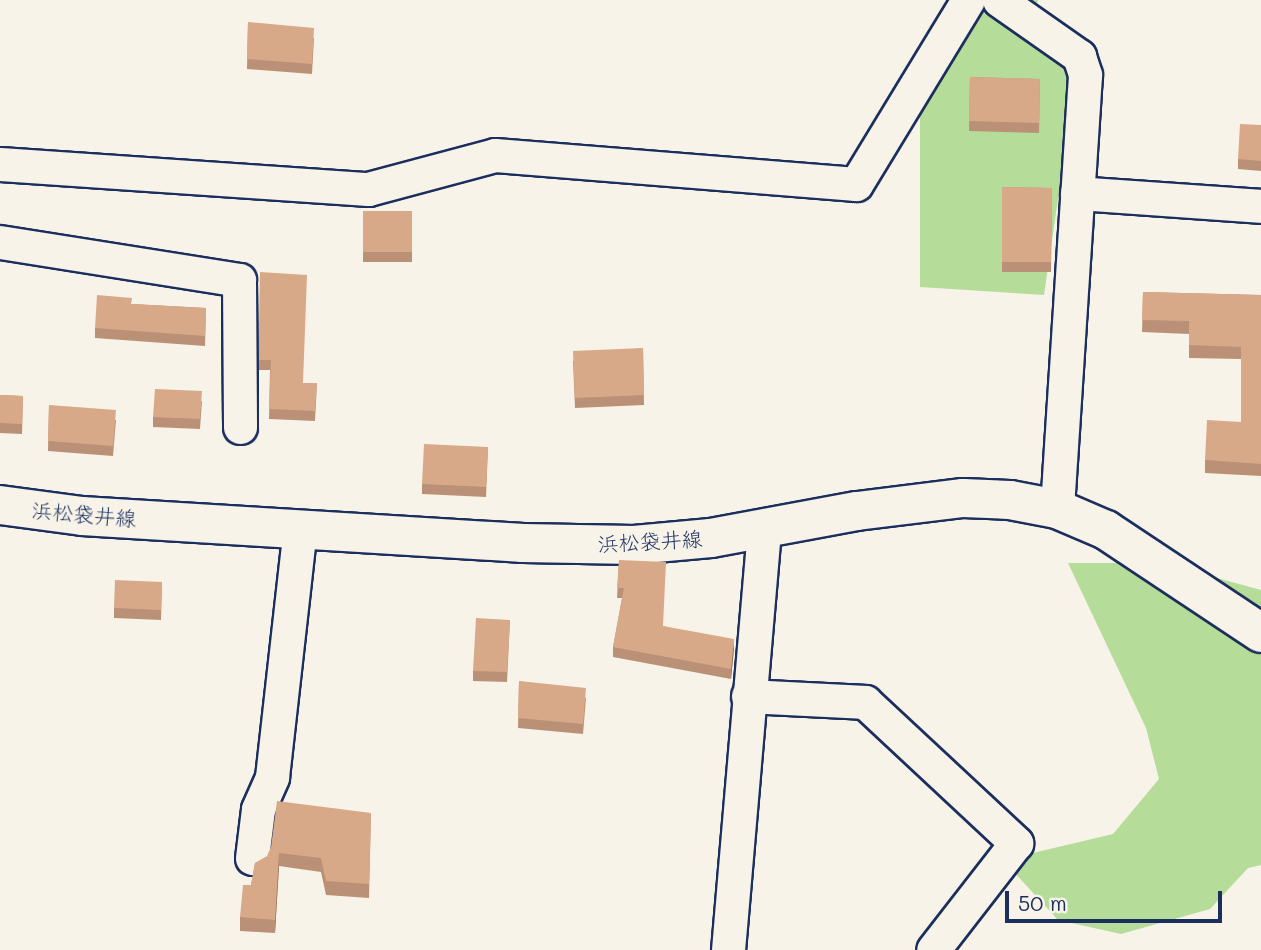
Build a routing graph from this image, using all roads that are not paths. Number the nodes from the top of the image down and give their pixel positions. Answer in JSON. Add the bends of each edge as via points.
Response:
{"nodes":[{"id":1,"x":968,"y":0,"type":"edge"},
{"id":2,"x":999,"y":0,"type":"edge"},
{"id":3,"x":0,"y":164,"type":"edge"},
{"id":4,"x":1077,"y":193,"type":"junction"},
{"id":5,"x":1261,"y":206,"type":"edge"},
{"id":6,"x":0,"y":242,"type":"edge"},
{"id":7,"x":240,"y":427,"type":"dead end"},
{"id":8,"x":0,"y":505,"type":"edge"},
{"id":9,"x":1057,"y":509,"type":"junction"},
{"id":10,"x":764,"y":527,"type":"junction"},
{"id":11,"x":300,"y":529,"type":"junction"},
{"id":12,"x":1261,"y":633,"type":"edge"},
{"id":13,"x":748,"y":696,"type":"junction"},
{"id":14,"x":252,"y":858,"type":"dead end"},
{"id":15,"x":728,"y":950,"type":"edge"},
{"id":16,"x":933,"y":950,"type":"edge"}],
"edges":[{"from":1,"to":3,"type":"street","via":[[856,184],[495,155],[368,189]]},
{"from":2,"to":4,"type":"street","via":[[1079,56],[1085,75]]},
{"from":4,"to":5,"type":"street"},
{"from":4,"to":9,"type":"street"},
{"from":6,"to":7,"type":"street","via":[[239,280]]},
{"from":8,"to":11,"type":"main road","name":"浜松袋井線","via":[[82,516]]},
{"from":9,"to":10,"type":"main road","name":"浜松袋井線","via":[[963,498]]},
{"from":9,"to":12,"type":"main road","name":"浜松袋井線","via":[[1106,530],[1162,563]]},
{"from":10,"to":11,"type":"main road","name":"浜松袋井線","via":[[634,545]]},
{"from":10,"to":13,"type":"street"},
{"from":11,"to":14,"type":"street","via":[[272,778],[258,809]]},
{"from":13,"to":15,"type":"street"},
{"from":13,"to":16,"type":"street","via":[[865,702],[1016,843]]}]}
